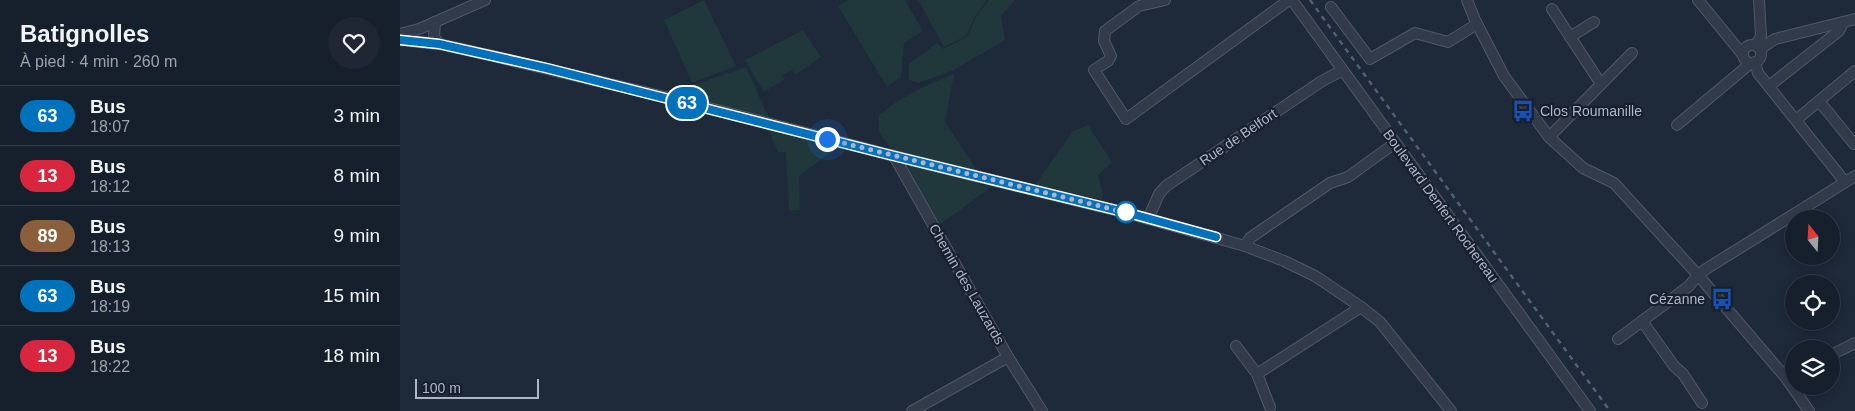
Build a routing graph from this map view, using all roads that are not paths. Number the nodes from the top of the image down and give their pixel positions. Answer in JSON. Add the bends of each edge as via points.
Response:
{"nodes":[{"id":1,"x":485,"y":0,"type":"edge"},
{"id":2,"x":1165,"y":0,"type":"edge"},
{"id":3,"x":1290,"y":0,"type":"edge"},
{"id":4,"x":1468,"y":0,"type":"edge"},
{"id":5,"x":1698,"y":0,"type":"edge"},
{"id":6,"x":1759,"y":0,"type":"edge"},
{"id":7,"x":1331,"y":7,"type":"dead end"},
{"id":8,"x":1552,"y":9,"type":"dead end"},
{"id":9,"x":1855,"y":19,"type":"edge"},
{"id":10,"x":435,"y":22,"type":"junction"},
{"id":11,"x":1594,"y":22,"type":"dead end"},
{"id":12,"x":1843,"y":23,"type":"junction"},
{"id":13,"x":1477,"y":24,"type":"junction"},
{"id":14,"x":400,"y":34,"type":"edge"},
{"id":15,"x":1570,"y":37,"type":"junction"},
{"id":16,"x":400,"y":40,"type":"edge"},
{"id":17,"x":439,"y":44,"type":"junction"},
{"id":18,"x":1758,"y":47,"type":"junction"},
{"id":19,"x":1632,"y":53,"type":"dead end"},
{"id":20,"x":1743,"y":55,"type":"junction"},
{"id":21,"x":1753,"y":62,"type":"junction"},
{"id":22,"x":1342,"y":70,"type":"junction"},
{"id":23,"x":1855,"y":71,"type":"edge"},
{"id":24,"x":1601,"y":84,"type":"junction"},
{"id":25,"x":1769,"y":86,"type":"junction"},
{"id":26,"x":1819,"y":101,"type":"junction"},
{"id":27,"x":1796,"y":120,"type":"junction"},
{"id":28,"x":1677,"y":125,"type":"dead end"},
{"id":29,"x":1549,"y":137,"type":"junction"},
{"id":30,"x":1395,"y":144,"type":"junction"},
{"id":31,"x":1854,"y":144,"type":"edge"},
{"id":32,"x":894,"y":156,"type":"junction"},
{"id":33,"x":1855,"y":176,"type":"edge"},
{"id":34,"x":1845,"y":182,"type":"junction"},
{"id":35,"x":1148,"y":219,"type":"junction"},
{"id":36,"x":1245,"y":246,"type":"junction"},
{"id":37,"x":1698,"y":275,"type":"junction"},
{"id":38,"x":1361,"y":307,"type":"junction"},
{"id":39,"x":1642,"y":321,"type":"junction"},
{"id":40,"x":1618,"y":339,"type":"dead end"},
{"id":41,"x":1855,"y":343,"type":"edge"},
{"id":42,"x":1236,"y":346,"type":"dead end"},
{"id":43,"x":1840,"y":350,"type":"edge"},
{"id":44,"x":1008,"y":357,"type":"junction"},
{"id":45,"x":1785,"y":371,"type":"edge"},
{"id":46,"x":1256,"y":374,"type":"junction"},
{"id":47,"x":1800,"y":395,"type":"edge"},
{"id":48,"x":1702,"y":403,"type":"dead end"},
{"id":49,"x":1270,"y":407,"type":"dead end"},
{"id":50,"x":912,"y":411,"type":"edge"},
{"id":51,"x":1042,"y":411,"type":"edge"},
{"id":52,"x":1451,"y":411,"type":"edge"},
{"id":53,"x":1590,"y":411,"type":"edge"},
{"id":54,"x":1809,"y":411,"type":"edge"}],
"edges":[{"from":1,"to":10,"type":"street"},
{"from":2,"to":3,"type":"street","via":[[1139,6],[1105,31],[1104,42],[1111,56],[1094,70],[1126,119]]},
{"from":3,"to":22,"type":"street","name":"Boulevard Denfert Rochereau"},
{"from":4,"to":13,"type":"street"},
{"from":5,"to":20,"type":"street"},
{"from":6,"to":18,"type":"street","via":[[1761,36]]},
{"from":7,"to":13,"type":"street","via":[[1370,59],[1416,33],[1448,42]]},
{"from":8,"to":15,"type":"street"},
{"from":9,"to":12,"type":"street"},
{"from":10,"to":14,"type":"street"},
{"from":10,"to":17,"type":"street","via":[[434,37]]},
{"from":11,"to":15,"type":"street"},
{"from":12,"to":18,"type":"street","via":[[1775,39]]},
{"from":12,"to":25,"type":"street","via":[[1839,31]]},
{"from":13,"to":29,"type":"street","via":[[1504,76]]},
{"from":15,"to":24,"type":"street"},
{"from":16,"to":17,"type":"street"},
{"from":17,"to":32,"type":"street","via":[[686,102]]},
{"from":18,"to":20,"type":"street","via":[[1750,45]]},
{"from":18,"to":21,"type":"street","via":[[1761,56]]},
{"from":19,"to":24,"type":"street"},
{"from":20,"to":21,"type":"street"},
{"from":21,"to":25,"type":"street"},
{"from":21,"to":28,"type":"street"},
{"from":22,"to":30,"type":"street","name":"Boulevard Denfert Rochereau"},
{"from":22,"to":35,"type":"street","name":"Rue de Belfort","via":[[1166,186]]},
{"from":23,"to":26,"type":"street"},
{"from":24,"to":29,"type":"street"},
{"from":25,"to":27,"type":"street"},
{"from":26,"to":27,"type":"street"},
{"from":26,"to":31,"type":"street"},
{"from":27,"to":34,"type":"street"},
{"from":29,"to":37,"type":"street","via":[[1583,168],[1614,183]]},
{"from":30,"to":36,"type":"street","via":[[1348,177],[1330,183],[1250,238]]},
{"from":30,"to":53,"type":"street","name":"Boulevard Denfert Rochereau"},
{"from":32,"to":35,"type":"street"},
{"from":32,"to":44,"type":"street","name":"Chemin des Lauzards"},
{"from":33,"to":34,"type":"street"},
{"from":34,"to":37,"type":"street"},
{"from":35,"to":36,"type":"street"},
{"from":36,"to":38,"type":"street","via":[[1315,276]]},
{"from":37,"to":39,"type":"street","via":[[1689,286]]},
{"from":37,"to":45,"type":"street"},
{"from":38,"to":46,"type":"street"},
{"from":38,"to":52,"type":"street","via":[[1380,322]]},
{"from":39,"to":40,"type":"street"},
{"from":39,"to":48,"type":"street"},
{"from":41,"to":43,"type":"street"},
{"from":42,"to":46,"type":"street"},
{"from":44,"to":50,"type":"street"},
{"from":44,"to":51,"type":"street","name":"Chemin des Lauzards"},
{"from":46,"to":49,"type":"street"},
{"from":47,"to":54,"type":"street"}]}
